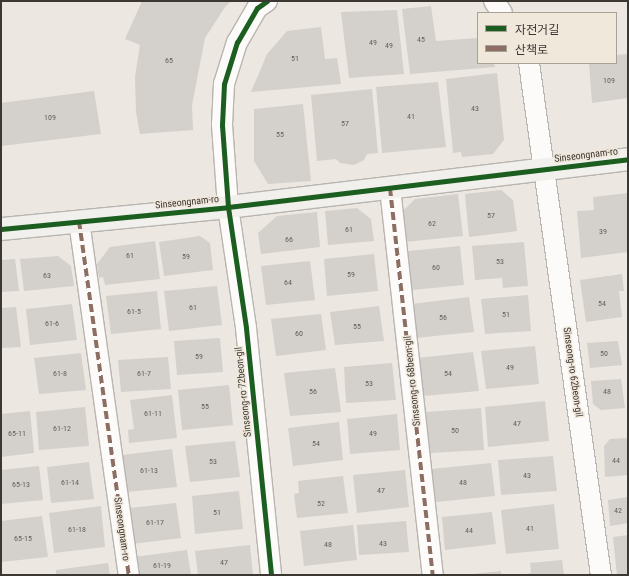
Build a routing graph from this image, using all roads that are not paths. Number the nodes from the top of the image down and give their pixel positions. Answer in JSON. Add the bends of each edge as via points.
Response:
{"nodes":[{"id":1,"x":267,"y":1,"type":"edge"},
{"id":2,"x":494,"y":1,"type":"edge"},
{"id":3,"x":501,"y":12,"type":"edge"},
{"id":4,"x":530,"y":64,"type":"edge"},
{"id":5,"x":628,"y":159,"type":"edge"},
{"id":6,"x":546,"y":169,"type":"junction"},
{"id":7,"x":390,"y":188,"type":"junction"},
{"id":8,"x":228,"y":207,"type":"junction"},
{"id":9,"x":79,"y":221,"type":"junction"},
{"id":10,"x":1,"y":229,"type":"edge"},
{"id":11,"x":129,"y":575,"type":"edge"},
{"id":12,"x":271,"y":575,"type":"edge"},
{"id":13,"x":433,"y":575,"type":"edge"},
{"id":14,"x":601,"y":575,"type":"edge"}],
"edges":[{"from":1,"to":8,"type":"street","name":"Sinseongnam-ro","via":[[257,8],[237,42],[224,84],[222,125]]},
{"from":2,"to":3,"type":"street"},
{"from":4,"to":6,"type":"street","name":"Sinseongnam-ro"},
{"from":5,"to":6,"type":"street","name":"Sinseongnam-ro"},
{"from":6,"to":7,"type":"street"},
{"from":6,"to":14,"type":"street","name":"Sinseong-ro 62beon-gil"},
{"from":7,"to":8,"type":"street"},
{"from":7,"to":13,"type":"street","name":"Sinseong-ro 68beon-gil"},
{"from":8,"to":9,"type":"street","name":"Sinseongnam-ro"},
{"from":8,"to":12,"type":"street","name":"Sinseong-ro 72beon-gil","via":[[246,328]]},
{"from":9,"to":10,"type":"street","name":"Sinseongnam-ro"},
{"from":9,"to":11,"type":"street","name":"Sinseongnam-ro"}]}
